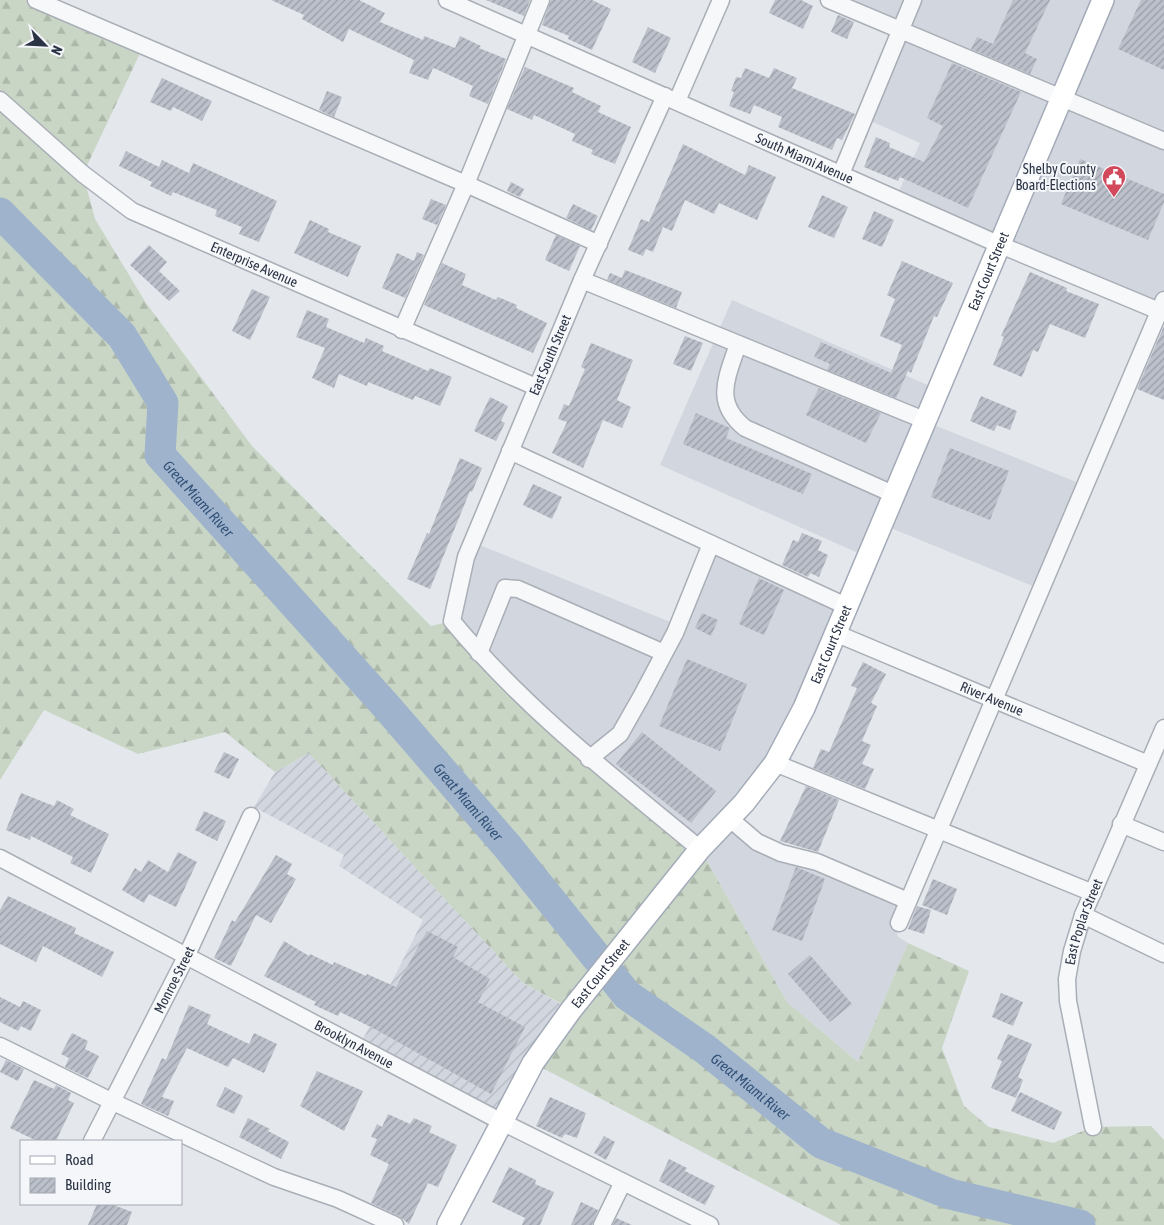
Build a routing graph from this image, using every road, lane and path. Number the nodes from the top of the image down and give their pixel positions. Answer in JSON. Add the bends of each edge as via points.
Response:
{"nodes":[{"id":1,"x":36,"y":0,"type":"edge"},
{"id":2,"x":447,"y":0,"type":"edge"},
{"id":3,"x":541,"y":0,"type":"edge"},
{"id":4,"x":721,"y":0,"type":"edge"},
{"id":5,"x":829,"y":0,"type":"edge"},
{"id":6,"x":913,"y":0,"type":"edge"},
{"id":7,"x":1103,"y":0,"type":"edge"},
{"id":8,"x":901,"y":30,"type":"junction"},
{"id":9,"x":527,"y":35,"type":"junction"},
{"id":10,"x":1060,"y":96,"type":"junction"},
{"id":11,"x":671,"y":99,"type":"junction"},
{"id":12,"x":0,"y":100,"type":"edge"},
{"id":13,"x":1164,"y":141,"type":"edge"},
{"id":14,"x":841,"y":174,"type":"junction"},
{"id":15,"x":466,"y":184,"type":"junction"},
{"id":16,"x":599,"y":244,"type":"junction"},
{"id":17,"x":998,"y":244,"type":"junction"},
{"id":18,"x":582,"y":280,"type":"junction"},
{"id":19,"x":1162,"y":308,"type":"edge"},
{"id":20,"x":402,"y":330,"type":"junction"},
{"id":21,"x":738,"y":344,"type":"junction"},
{"id":22,"x":536,"y":387,"type":"junction"},
{"id":23,"x":924,"y":420,"type":"junction"},
{"id":24,"x":510,"y":451,"type":"junction"},
{"id":25,"x":893,"y":494,"type":"junction"},
{"id":26,"x":711,"y":544,"type":"junction"},
{"id":27,"x":846,"y":606,"type":"junction"},
{"id":28,"x":835,"y":633,"type":"junction"},
{"id":29,"x":479,"y":653,"type":"junction"},
{"id":30,"x":664,"y":653,"type":"junction"},
{"id":31,"x":994,"y":698,"type":"junction"},
{"id":32,"x":1164,"y":728,"type":"edge"},
{"id":33,"x":590,"y":758,"type":"junction"},
{"id":34,"x":774,"y":763,"type":"junction"},
{"id":35,"x":1148,"y":764,"type":"junction"},
{"id":36,"x":251,"y":816,"type":"dead end"},
{"id":37,"x":729,"y":818,"type":"junction"},
{"id":38,"x":1121,"y":824,"type":"junction"},
{"id":39,"x":937,"y":830,"type":"junction"},
{"id":40,"x":1164,"y":842,"type":"edge"},
{"id":41,"x":700,"y":849,"type":"junction"},
{"id":42,"x":0,"y":858,"type":"edge"},
{"id":43,"x":1092,"y":892,"type":"junction"},
{"id":44,"x":908,"y":901,"type":"junction"},
{"id":45,"x":1083,"y":915,"type":"junction"},
{"id":46,"x":899,"y":923,"type":"dead end"},
{"id":47,"x":1164,"y":954,"type":"edge"},
{"id":48,"x":186,"y":958,"type":"junction"},
{"id":49,"x":0,"y":1046,"type":"edge"},
{"id":50,"x":113,"y":1102,"type":"junction"},
{"id":51,"x":502,"y":1122,"type":"junction"},
{"id":52,"x":1093,"y":1127,"type":"dead end"},
{"id":53,"x":93,"y":1140,"type":"edge"},
{"id":54,"x":623,"y":1182,"type":"junction"},
{"id":55,"x":395,"y":1225,"type":"edge"},
{"id":56,"x":448,"y":1225,"type":"edge"},
{"id":57,"x":602,"y":1225,"type":"edge"},
{"id":58,"x":710,"y":1225,"type":"edge"}],
"edges":[{"from":1,"to":15,"type":"street"},
{"from":2,"to":9,"type":"street","name":"South Miami Avenue"},
{"from":3,"to":9,"type":"street"},
{"from":4,"to":11,"type":"street","name":"East South Street"},
{"from":5,"to":8,"type":"street"},
{"from":6,"to":8,"type":"street"},
{"from":7,"to":10,"type":"main road","name":"East Court Street"},
{"from":8,"to":10,"type":"street"},
{"from":8,"to":14,"type":"street"},
{"from":9,"to":11,"type":"street","name":"South Miami Avenue"},
{"from":9,"to":15,"type":"street"},
{"from":10,"to":13,"type":"street"},
{"from":10,"to":17,"type":"main road","name":"East Court Street"},
{"from":11,"to":14,"type":"street","name":"South Miami Avenue"},
{"from":11,"to":16,"type":"street","name":"East South Street"},
{"from":12,"to":20,"type":"street","name":"Enterprise Avenue","via":[[83,174],[132,211]]},
{"from":14,"to":17,"type":"street","name":"South Miami Avenue"},
{"from":15,"to":16,"type":"street"},
{"from":15,"to":20,"type":"street"},
{"from":16,"to":18,"type":"street","name":"East South Street"},
{"from":17,"to":19,"type":"street","name":"South Miami Avenue"},
{"from":17,"to":23,"type":"main road","name":"East Court Street"},
{"from":18,"to":21,"type":"street"},
{"from":18,"to":22,"type":"street","name":"East South Street"},
{"from":19,"to":31,"type":"street"},
{"from":20,"to":22,"type":"street","name":"Enterprise Avenue"},
{"from":21,"to":23,"type":"street"},
{"from":21,"to":25,"type":"street","via":[[724,397],[732,417],[745,428]]},
{"from":22,"to":24,"type":"street","name":"East South Street"},
{"from":23,"to":25,"type":"main road","name":"East Court Street"},
{"from":24,"to":26,"type":"street"},
{"from":24,"to":29,"type":"street","name":"East South Street","via":[[466,557],[452,620]]},
{"from":25,"to":27,"type":"main road","name":"East Court Street"},
{"from":26,"to":27,"type":"street"},
{"from":26,"to":30,"type":"street"},
{"from":27,"to":28,"type":"main road","name":"East Court Street"},
{"from":28,"to":31,"type":"street","name":"River Avenue"},
{"from":28,"to":34,"type":"main road","name":"East Court Street","via":[[804,708]]},
{"from":29,"to":30,"type":"street","via":[[505,588],[518,589]]},
{"from":29,"to":33,"type":"street"},
{"from":30,"to":33,"type":"street","via":[[620,734]]},
{"from":31,"to":35,"type":"street","name":"River Avenue"},
{"from":31,"to":39,"type":"street"},
{"from":32,"to":35,"type":"street","name":"East Poplar Street"},
{"from":33,"to":41,"type":"street"},
{"from":34,"to":37,"type":"main road","name":"East Court Street"},
{"from":34,"to":39,"type":"street"},
{"from":35,"to":38,"type":"street","name":"East Poplar Street"},
{"from":36,"to":48,"type":"street","name":"Monroe Street"},
{"from":37,"to":41,"type":"main road","name":"East Court Street"},
{"from":37,"to":44,"type":"street","via":[[758,842],[781,853],[817,862]]},
{"from":38,"to":40,"type":"street"},
{"from":38,"to":43,"type":"street","name":"East Poplar Street"},
{"from":39,"to":43,"type":"street"},
{"from":39,"to":44,"type":"street"},
{"from":41,"to":51,"type":"main road","name":"East Court Street","via":[[571,1010],[533,1063]]},
{"from":42,"to":48,"type":"street","name":"Brooklyn Avenue"},
{"from":43,"to":45,"type":"street","name":"East Poplar Street"},
{"from":44,"to":46,"type":"street"},
{"from":45,"to":47,"type":"street"},
{"from":45,"to":52,"type":"street","name":"East Poplar Street","via":[[1067,979],[1068,1001]]},
{"from":48,"to":50,"type":"street","name":"Monroe Street"},
{"from":48,"to":51,"type":"street","name":"Brooklyn Avenue"},
{"from":49,"to":50,"type":"street"},
{"from":50,"to":53,"type":"street","name":"Monroe Street"},
{"from":50,"to":55,"type":"street","via":[[274,1178],[338,1199]]},
{"from":51,"to":54,"type":"street","name":"Brooklyn Avenue"},
{"from":51,"to":56,"type":"main road","name":"East Court Street"},
{"from":54,"to":57,"type":"street"},
{"from":54,"to":58,"type":"street","name":"Brooklyn Avenue"}]}
